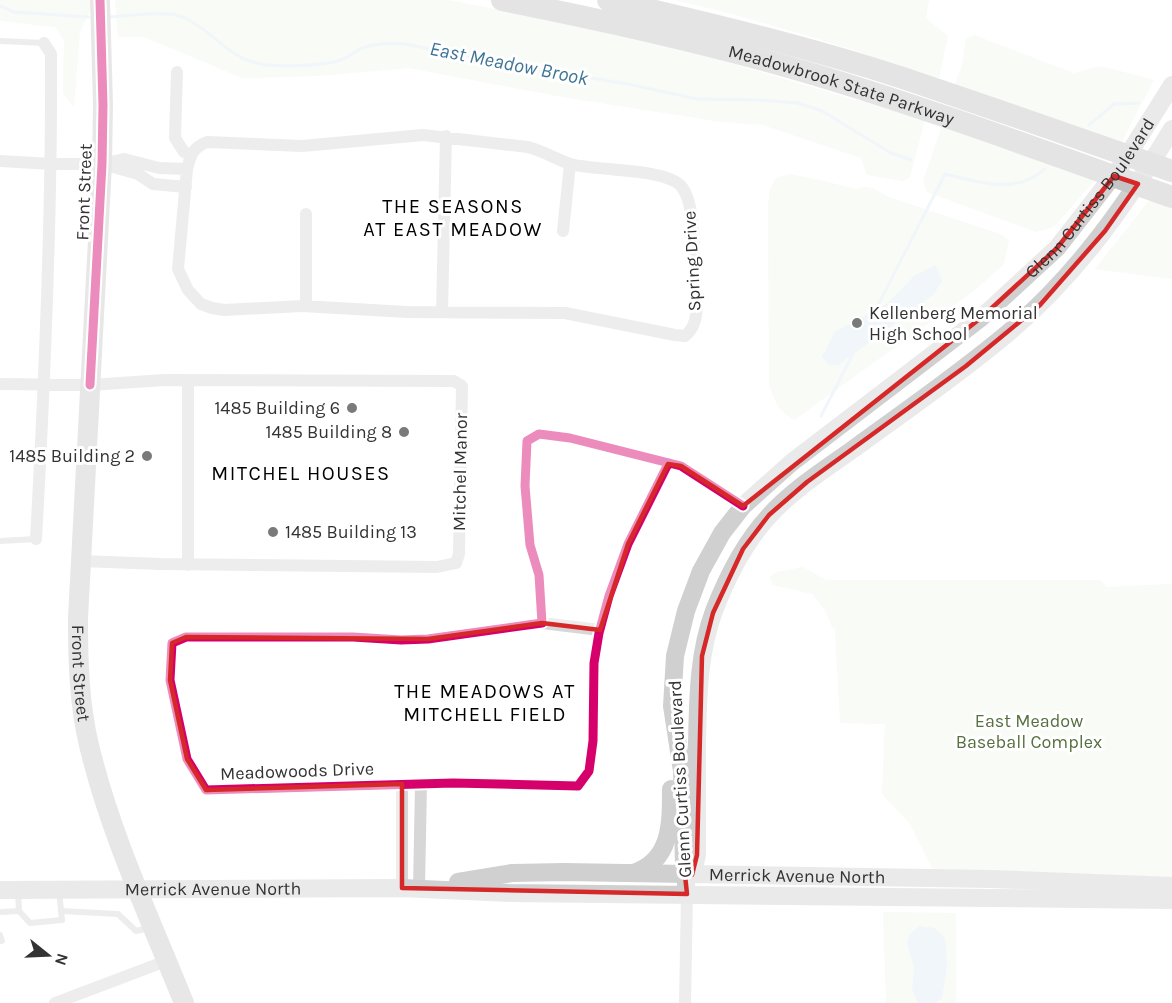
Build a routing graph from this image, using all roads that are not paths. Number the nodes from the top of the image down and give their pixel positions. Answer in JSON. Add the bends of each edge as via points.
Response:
{"nodes":[{"id":1,"x":100,"y":0,"type":"edge"},
{"id":2,"x":502,"y":0,"type":"edge"},
{"id":3,"x":608,"y":0,"type":"edge"},
{"id":4,"x":0,"y":41,"type":"edge"},
{"id":5,"x":44,"y":43,"type":"joint"},
{"id":6,"x":177,"y":72,"type":"dead end"},
{"id":7,"x":1172,"y":85,"type":"edge"},
{"id":8,"x":1172,"y":129,"type":"edge"},
{"id":9,"x":446,"y":136,"type":"junction"},
{"id":10,"x":191,"y":155,"type":"junction"},
{"id":11,"x":0,"y":161,"type":"edge"},
{"id":12,"x":52,"y":164,"type":"junction"},
{"id":13,"x":102,"y":164,"type":"junction"},
{"id":14,"x":570,"y":164,"type":"junction"},
{"id":15,"x":187,"y":169,"type":"junction"},
{"id":16,"x":1172,"y":171,"type":"edge"},
{"id":17,"x":186,"y":187,"type":"junction"},
{"id":18,"x":1172,"y":196,"type":"edge"},
{"id":19,"x":306,"y":214,"type":"dead end"},
{"id":20,"x":563,"y":231,"type":"dead end"},
{"id":21,"x":306,"y":306,"type":"junction"},
{"id":22,"x":442,"y":312,"type":"junction"},
{"id":23,"x":188,"y":380,"type":"junction"},
{"id":24,"x":0,"y":384,"type":"edge"},
{"id":25,"x":44,"y":385,"type":"junction"},
{"id":26,"x":90,"y":385,"type":"junction"},
{"id":27,"x":668,"y":464,"type":"junction"},
{"id":28,"x":743,"y":506,"type":"junction"},
{"id":29,"x":36,"y":539,"type":"joint"},
{"id":30,"x":0,"y":541,"type":"edge"},
{"id":31,"x":81,"y":561,"type":"junction"},
{"id":32,"x":188,"y":564,"type":"junction"},
{"id":33,"x":542,"y":623,"type":"junction"},
{"id":34,"x":600,"y":630,"type":"junction"},
{"id":35,"x":672,"y":706,"type":"junction"},
{"id":36,"x":402,"y":784,"type":"junction"},
{"id":37,"x":421,"y":784,"type":"junction"},
{"id":38,"x":631,"y":874,"type":"junction"},
{"id":39,"x":689,"y":875,"type":"junction"},
{"id":40,"x":1172,"y":886,"type":"edge"},
{"id":41,"x":416,"y":888,"type":"junction"},
{"id":42,"x":138,"y":889,"type":"junction"},
{"id":43,"x":9,"y":890,"type":"edge"},
{"id":44,"x":59,"y":890,"type":"junction"},
{"id":45,"x":687,"y":894,"type":"junction"},
{"id":46,"x":1172,"y":900,"type":"edge"},
{"id":47,"x":19,"y":911,"type":"junction"},
{"id":48,"x":61,"y":911,"type":"junction"},
{"id":49,"x":2,"y":912,"type":"dead end"},
{"id":50,"x":153,"y":927,"type":"junction"},
{"id":51,"x":0,"y":935,"type":"edge"},
{"id":52,"x":0,"y":941,"type":"edge"},
{"id":53,"x":166,"y":961,"type":"junction"},
{"id":54,"x":55,"y":1003,"type":"edge"},
{"id":55,"x":184,"y":1003,"type":"edge"},
{"id":56,"x":685,"y":1003,"type":"edge"}],
"edges":[{"from":1,"to":13,"type":"main road","name":"Front Street"},
{"from":2,"to":18,"type":"highway","name":"Meadowbrook State Parkway","via":[[689,41],[813,74]]},
{"from":3,"to":16,"type":"highway","name":"Meadowbrook State Parkway","via":[[710,23],[905,79]]},
{"from":4,"to":5,"type":"lane"},
{"from":5,"to":12,"type":"street","name":"Front Street","via":[[51,54]]},
{"from":6,"to":10,"type":"street","via":[[175,138],[184,152]]},
{"from":7,"to":28,"type":"main road","name":"Glenn Curtiss Boulevard","via":[[1136,145],[1057,248],[982,317],[791,464]]},
{"from":8,"to":39,"type":"main road","name":"Glenn Curtiss Boulevard","via":[[1105,231],[1040,304],[966,366],[807,482],[769,515],[743,549],[713,614],[702,656],[698,694],[697,855]]},
{"from":9,"to":10,"type":"street","name":"Spring Drive","via":[[302,146],[207,142],[197,146]]},
{"from":9,"to":14,"type":"street","name":"Spring Drive","via":[[528,147]]},
{"from":9,"to":22,"type":"street"},
{"from":10,"to":15,"type":"street","name":"Spring Drive"},
{"from":11,"to":12,"type":"street"},
{"from":12,"to":13,"type":"street"},
{"from":12,"to":25,"type":"street","name":"Front Street"},
{"from":13,"to":15,"type":"street","via":[[124,159],[159,168]]},
{"from":13,"to":17,"type":"street","via":[[138,174],[153,184]]},
{"from":13,"to":26,"type":"main road","name":"Front Street"},
{"from":14,"to":20,"type":"street"},
{"from":14,"to":22,"type":"street","name":"Spring Drive","via":[[667,177],[681,186],[690,204],[697,302],[696,321],[690,332],[675,335],[565,313]]},
{"from":15,"to":17,"type":"street","name":"Spring Drive"},
{"from":17,"to":21,"type":"street","name":"Spring Drive","via":[[178,269],[188,291],[201,304],[224,310]]},
{"from":19,"to":21,"type":"street"},
{"from":21,"to":22,"type":"street","name":"Spring Drive"},
{"from":23,"to":26,"type":"street","name":"Mitchel Manor"},
{"from":23,"to":32,"type":"street"},
{"from":23,"to":32,"type":"street","name":"Mitchel Manor","via":[[454,381],[462,386],[456,563],[437,567]]},
{"from":24,"to":25,"type":"street","name":"Mitchel Manor"},
{"from":25,"to":26,"type":"street","name":"Mitchel Manor"},
{"from":25,"to":29,"type":"street","name":"Front Street"},
{"from":26,"to":31,"type":"main road","name":"Front Street"},
{"from":27,"to":28,"type":"street","via":[[681,466]]},
{"from":27,"to":33,"type":"street","via":[[570,438],[539,434],[527,441],[525,486]]},
{"from":27,"to":34,"type":"street","name":"Meadowoods Drive","via":[[628,544]]},
{"from":28,"to":35,"type":"main road","name":"Glenn Curtiss Boulevard","via":[[701,571],[686,611],[675,657]]},
{"from":29,"to":30,"type":"lane"},
{"from":31,"to":32,"type":"street","name":"Mitchel Manor"},
{"from":31,"to":42,"type":"main road","name":"Front Street","via":[[78,650],[88,744],[104,801]]},
{"from":33,"to":34,"type":"street","name":"Meadowoods Drive"},
{"from":33,"to":36,"type":"street","name":"Meadowoods Drive","via":[[428,639],[186,637],[172,643],[170,680],[187,759],[206,790]]},
{"from":34,"to":37,"type":"street","name":"Meadowoods Drive","via":[[594,663],[589,771],[578,786]]},
{"from":35,"to":38,"type":"main road","via":[[670,828],[660,855]]},
{"from":35,"to":39,"type":"main road","name":"Glenn Curtiss Boulevard","via":[[682,771]]},
{"from":36,"to":37,"type":"street","name":"Meadowoods Drive"},
{"from":36,"to":41,"type":"street"},
{"from":37,"to":41,"type":"street"},
{"from":38,"to":39,"type":"main road","name":"Merrick Avenue North"},
{"from":38,"to":41,"type":"main road","name":"Merrick Avenue North","via":[[512,873]]},
{"from":39,"to":40,"type":"main road","name":"Merrick Avenue North"},
{"from":39,"to":45,"type":"main road","name":"Glenn Curtiss Boulevard"},
{"from":41,"to":42,"type":"main road","name":"Merrick Avenue North"},
{"from":41,"to":45,"type":"main road","name":"Merrick Avenue North"},
{"from":42,"to":44,"type":"main road","name":"Merrick Avenue North"},
{"from":42,"to":50,"type":"main road","name":"Front Street"},
{"from":43,"to":44,"type":"main road","name":"Merrick Avenue North"},
{"from":43,"to":47,"type":"lane"},
{"from":44,"to":48,"type":"lane"},
{"from":45,"to":46,"type":"main road","name":"Merrick Avenue North"},
{"from":45,"to":56,"type":"street"},
{"from":47,"to":48,"type":"lane","via":[[30,923],[62,920]]},
{"from":47,"to":49,"type":"lane"},
{"from":48,"to":50,"type":"lane","via":[[118,915],[136,931]]},
{"from":50,"to":53,"type":"main road","name":"Front Street"},
{"from":51,"to":52,"type":"lane"},
{"from":53,"to":54,"type":"street"},
{"from":53,"to":55,"type":"main road","name":"Front Street"}]}
